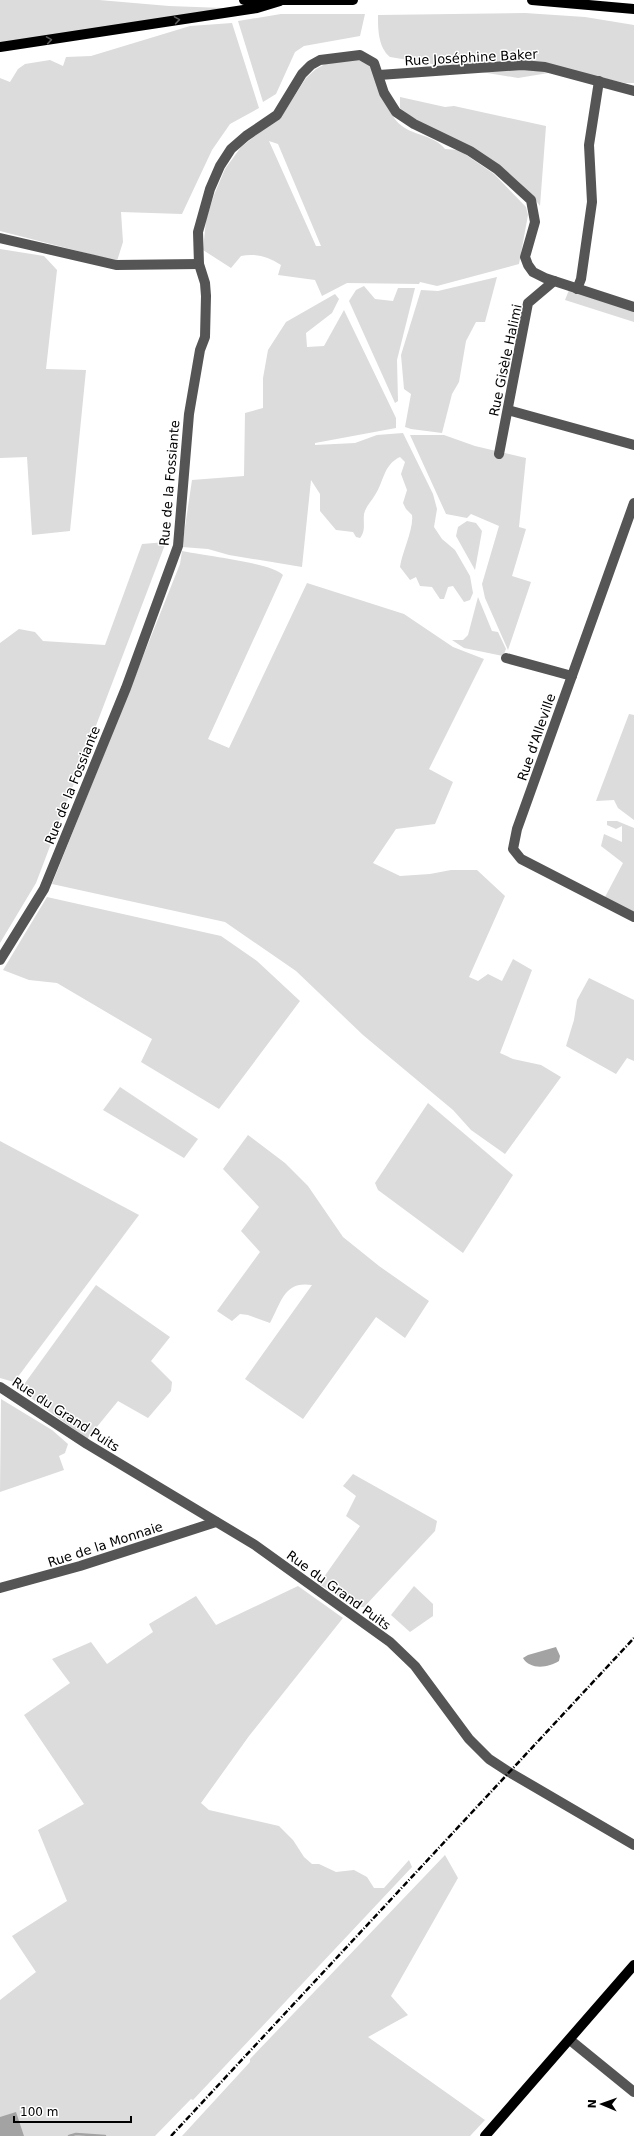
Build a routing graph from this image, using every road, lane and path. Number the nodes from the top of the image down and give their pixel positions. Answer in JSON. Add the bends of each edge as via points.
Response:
{"nodes":[{"id":1,"x":244,"y":0,"type":"edge"},
{"id":2,"x":353,"y":0,"type":"edge"},
{"id":3,"x":532,"y":0,"type":"edge"},
{"id":4,"x":280,"y":1,"type":"edge"},
{"id":5,"x":634,"y":9,"type":"edge"},
{"id":6,"x":0,"y":47,"type":"edge"},
{"id":7,"x":379,"y":75,"type":"junction"},
{"id":8,"x":599,"y":81,"type":"junction"},
{"id":9,"x":634,"y":91,"type":"edge"},
{"id":10,"x":0,"y":238,"type":"edge"},
{"id":11,"x":199,"y":264,"type":"junction"},
{"id":12,"x":554,"y":281,"type":"junction"},
{"id":13,"x":577,"y":289,"type":"junction"},
{"id":14,"x":634,"y":306,"type":"edge"},
{"id":15,"x":508,"y":410,"type":"junction"},
{"id":16,"x":634,"y":445,"type":"edge"},
{"id":17,"x":499,"y":454,"type":"dead end"},
{"id":18,"x":634,"y":503,"type":"edge"},
{"id":19,"x":506,"y":658,"type":"dead end"},
{"id":20,"x":572,"y":676,"type":"junction"},
{"id":21,"x":634,"y":917,"type":"edge"},
{"id":22,"x":0,"y":960,"type":"edge"},
{"id":23,"x":0,"y":1387,"type":"edge"},
{"id":24,"x":216,"y":1522,"type":"junction"},
{"id":25,"x":0,"y":1588,"type":"edge"},
{"id":26,"x":634,"y":1844,"type":"edge"},
{"id":27,"x":634,"y":1965,"type":"edge"},
{"id":28,"x":570,"y":2040,"type":"junction"},
{"id":29,"x":634,"y":2092,"type":"edge"},
{"id":30,"x":485,"y":2136,"type":"edge"}],
"edges":[{"from":1,"to":4,"type":"main road"},
{"from":2,"to":4,"type":"main road"},
{"from":3,"to":5,"type":"main road"},
{"from":6,"to":4,"type":"main road","one_way":true,"via":[[257,8]]},
{"from":7,"to":8,"type":"street","name":"Rue Joséphine Baker","via":[[522,65],[545,67]]},
{"from":7,"to":11,"type":"street","name":"Rue de la Fossiante","via":[[374,63],[360,55],[320,60],[302,74],[277,115],[231,149],[220,166],[201,217],[198,232]]},
{"from":7,"to":12,"type":"street","via":[[384,93],[396,112],[414,124],[470,151],[498,169],[531,200],[535,222],[525,257],[533,272]]},
{"from":8,"to":9,"type":"street","name":"Rue Joséphine Baker"},
{"from":8,"to":13,"type":"street","via":[[589,145],[592,202]]},
{"from":10,"to":11,"type":"street","via":[[116,265]]},
{"from":11,"to":22,"type":"street","name":"Rue de la Fossiante","via":[[206,296],[205,337],[200,350],[189,414],[178,546],[126,688],[44,889]]},
{"from":12,"to":13,"type":"street"},
{"from":12,"to":15,"type":"street","name":"Rue Gisèle Halimi","via":[[528,303]]},
{"from":13,"to":14,"type":"street"},
{"from":15,"to":16,"type":"street"},
{"from":15,"to":17,"type":"street","name":"Rue Gisèle Halimi"},
{"from":18,"to":20,"type":"street","name":"Rue d'Alleville"},
{"from":19,"to":20,"type":"street"},
{"from":20,"to":21,"type":"street","name":"Rue d'Alleville","via":[[517,829],[513,849],[521,859]]},
{"from":23,"to":24,"type":"street","name":"Rue du Grand Puits","via":[[87,1444]]},
{"from":24,"to":25,"type":"street","name":"Rue de la Monnaie","via":[[80,1566]]},
{"from":24,"to":26,"type":"street","name":"Rue du Grand Puits","via":[[255,1545],[395,1646],[415,1666],[469,1739],[489,1759]]},
{"from":27,"to":28,"type":"main road"},
{"from":28,"to":29,"type":"street"},
{"from":28,"to":30,"type":"main road"}]}
